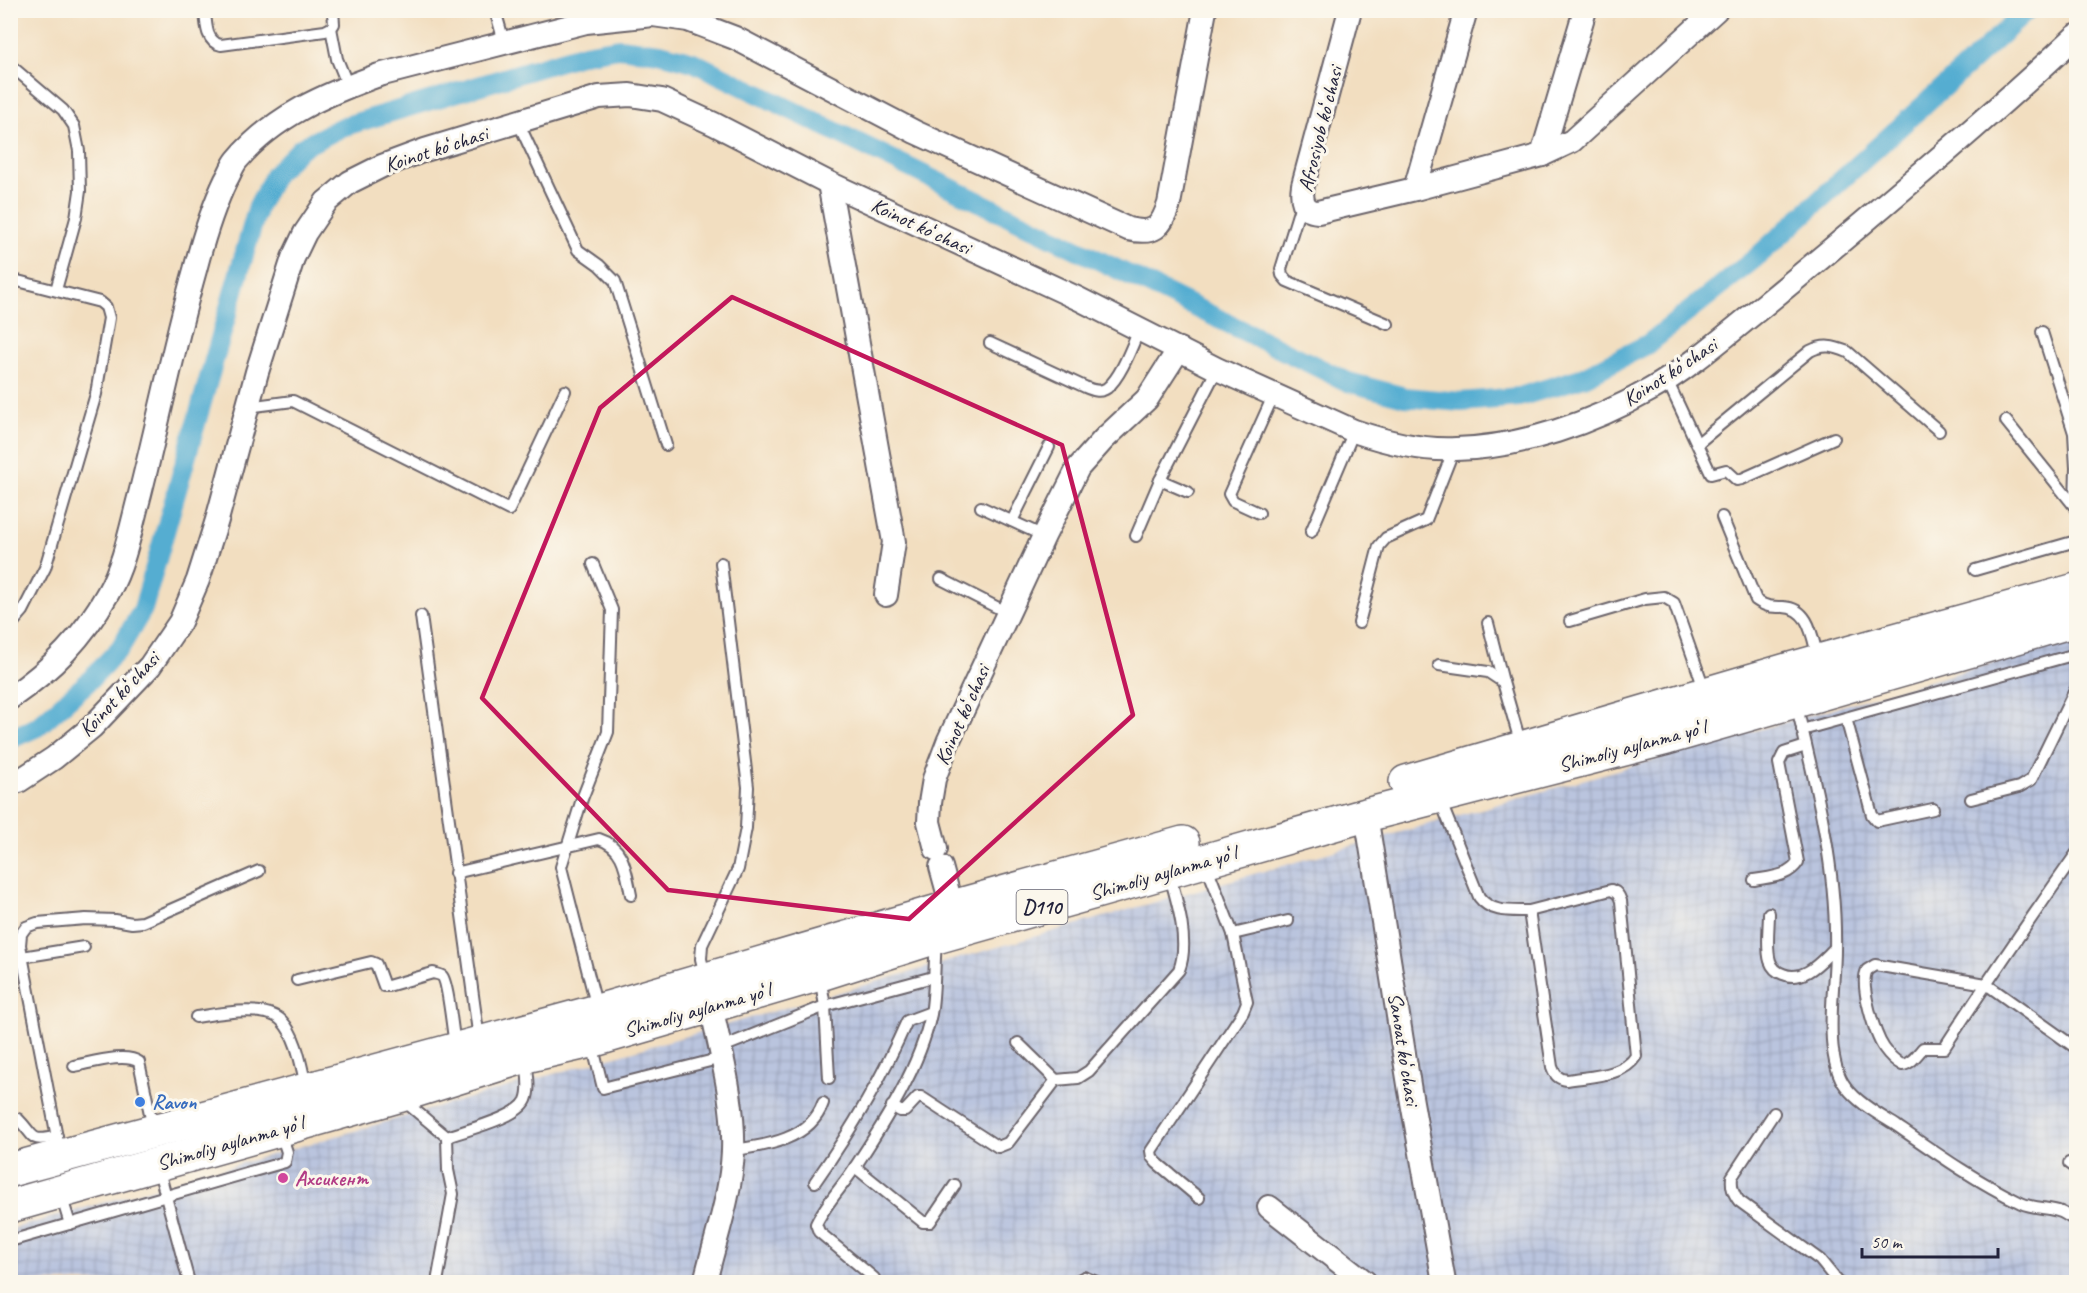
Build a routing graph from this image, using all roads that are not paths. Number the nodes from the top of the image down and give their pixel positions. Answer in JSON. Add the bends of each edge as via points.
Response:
{"nodes":[{"id":1,"x":205,"y":10,"type":"edge"},
{"id":2,"x":333,"y":10,"type":"edge"},
{"id":3,"x":495,"y":10,"type":"edge"},
{"id":4,"x":1350,"y":10,"type":"edge"},
{"id":5,"x":1466,"y":10,"type":"edge"},
{"id":6,"x":1585,"y":10,"type":"edge"},
{"id":7,"x":1716,"y":10,"type":"edge"},
{"id":8,"x":1200,"y":12,"type":"edge"},
{"id":9,"x":331,"y":28,"type":"junction"},
{"id":10,"x":2076,"y":36,"type":"edge"},
{"id":11,"x":504,"y":42,"type":"junction"},
{"id":12,"x":10,"y":65,"type":"edge"},
{"id":13,"x":348,"y":86,"type":"junction"},
{"id":14,"x":518,"y":122,"type":"junction"},
{"id":15,"x":1542,"y":155,"type":"junction"},
{"id":16,"x":829,"y":183,"type":"junction"},
{"id":17,"x":1415,"y":189,"type":"junction"},
{"id":18,"x":1302,"y":200,"type":"junction"},
{"id":19,"x":10,"y":279,"type":"edge"},
{"id":20,"x":56,"y":290,"type":"junction"},
{"id":21,"x":1388,"y":324,"type":"dead end"},
{"id":22,"x":1139,"y":330,"type":"junction"},
{"id":23,"x":2042,"y":332,"type":"dead end"},
{"id":24,"x":990,"y":343,"type":"dead end"},
{"id":25,"x":1179,"y":349,"type":"junction"},
{"id":26,"x":1217,"y":369,"type":"junction"},
{"id":27,"x":1667,"y":380,"type":"junction"},
{"id":28,"x":565,"y":391,"type":"dead end"},
{"id":29,"x":1274,"y":394,"type":"junction"},
{"id":30,"x":247,"y":407,"type":"junction"},
{"id":31,"x":2006,"y":422,"type":"dead end"},
{"id":32,"x":1354,"y":431,"type":"junction"},
{"id":33,"x":1939,"y":431,"type":"dead end"},
{"id":34,"x":1834,"y":438,"type":"dead end"},
{"id":35,"x":1698,"y":443,"type":"junction"},
{"id":36,"x":666,"y":445,"type":"dead end"},
{"id":37,"x":1049,"y":447,"type":"dead end"},
{"id":38,"x":1454,"y":449,"type":"junction"},
{"id":39,"x":1160,"y":480,"type":"junction"},
{"id":40,"x":1188,"y":492,"type":"dead end"},
{"id":41,"x":981,"y":507,"type":"dead end"},
{"id":42,"x":2076,"y":507,"type":"edge"},
{"id":43,"x":1259,"y":513,"type":"dead end"},
{"id":44,"x":1722,"y":517,"type":"dead end"},
{"id":45,"x":1012,"y":521,"type":"junction"},
{"id":46,"x":1311,"y":532,"type":"dead end"},
{"id":47,"x":1044,"y":536,"type":"junction"},
{"id":48,"x":1136,"y":536,"type":"dead end"},
{"id":49,"x":2076,"y":541,"type":"edge"},
{"id":50,"x":721,"y":563,"type":"dead end"},
{"id":51,"x":593,"y":564,"type":"dead end"},
{"id":52,"x":1975,"y":570,"type":"dead end"},
{"id":53,"x":941,"y":579,"type":"dead end"},
{"id":54,"x":2076,"y":590,"type":"edge"},
{"id":55,"x":886,"y":595,"type":"dead end"},
{"id":56,"x":1008,"y":613,"type":"junction"},
{"id":57,"x":421,"y":616,"type":"dead end"},
{"id":58,"x":2076,"y":620,"type":"edge"},
{"id":59,"x":1570,"y":621,"type":"dead end"},
{"id":60,"x":1359,"y":623,"type":"dead end"},
{"id":61,"x":1488,"y":623,"type":"dead end"},
{"id":62,"x":10,"y":626,"type":"edge"},
{"id":63,"x":2076,"y":654,"type":"edge"},
{"id":64,"x":1819,"y":661,"type":"junction"},
{"id":65,"x":1439,"y":665,"type":"dead end"},
{"id":66,"x":1503,"y":682,"type":"junction"},
{"id":67,"x":2076,"y":688,"type":"edge"},
{"id":68,"x":1706,"y":695,"type":"junction"},
{"id":69,"x":10,"y":698,"type":"edge"},
{"id":70,"x":1799,"y":715,"type":"junction"},
{"id":71,"x":1846,"y":718,"type":"junction"},
{"id":72,"x":1662,"y":724,"type":"junction"},
{"id":73,"x":1806,"y":746,"type":"junction"},
{"id":74,"x":1522,"y":748,"type":"junction"},
{"id":75,"x":10,"y":783,"type":"edge"},
{"id":76,"x":1438,"y":796,"type":"junction"},
{"id":77,"x":1971,"y":799,"type":"dead end"},
{"id":78,"x":1933,"y":809,"type":"dead end"},
{"id":79,"x":1366,"y":815,"type":"junction"},
{"id":80,"x":568,"y":846,"type":"junction"},
{"id":81,"x":2076,"y":854,"type":"edge"},
{"id":82,"x":1205,"y":861,"type":"junction"},
{"id":83,"x":1169,"y":871,"type":"junction"},
{"id":84,"x":259,"y":872,"type":"dead end"},
{"id":85,"x":455,"y":873,"type":"junction"},
{"id":86,"x":1754,"y":880,"type":"dead end"},
{"id":87,"x":631,"y":895,"type":"dead end"},
{"id":88,"x":952,"y":907,"type":"junction"},
{"id":89,"x":1528,"y":911,"type":"junction"},
{"id":90,"x":1769,"y":913,"type":"dead end"},
{"id":91,"x":1288,"y":921,"type":"dead end"},
{"id":92,"x":1233,"y":934,"type":"junction"},
{"id":93,"x":936,"y":937,"type":"junction"},
{"id":94,"x":84,"y":947,"type":"dead end"},
{"id":95,"x":1835,"y":948,"type":"junction"},
{"id":96,"x":22,"y":957,"type":"junction"},
{"id":97,"x":820,"y":974,"type":"junction"},
{"id":98,"x":933,"y":977,"type":"junction"},
{"id":99,"x":297,"y":980,"type":"dead end"},
{"id":100,"x":1986,"y":984,"type":"junction"},
{"id":101,"x":708,"y":992,"type":"junction"},
{"id":102,"x":825,"y":1006,"type":"junction"},
{"id":103,"x":931,"y":1012,"type":"junction"},
{"id":104,"x":196,"y":1017,"type":"dead end"},
{"id":105,"x":595,"y":1026,"type":"junction"},
{"id":106,"x":1018,"y":1043,"type":"dead end"},
{"id":107,"x":468,"y":1046,"type":"junction"},
{"id":108,"x":2076,"y":1047,"type":"edge"},
{"id":109,"x":721,"y":1053,"type":"junction"},
{"id":110,"x":526,"y":1056,"type":"junction"},
{"id":111,"x":74,"y":1066,"type":"dead end"},
{"id":112,"x":829,"y":1078,"type":"dead end"},
{"id":113,"x":1056,"y":1080,"type":"junction"},
{"id":114,"x":307,"y":1090,"type":"junction"},
{"id":115,"x":398,"y":1096,"type":"junction"},
{"id":116,"x":823,"y":1102,"type":"dead end"},
{"id":117,"x":892,"y":1106,"type":"junction"},
{"id":118,"x":1774,"y":1113,"type":"dead end"},
{"id":119,"x":10,"y":1117,"type":"edge"},
{"id":120,"x":280,"y":1129,"type":"junction"},
{"id":121,"x":154,"y":1131,"type":"junction"},
{"id":122,"x":447,"y":1137,"type":"junction"},
{"id":123,"x":59,"y":1146,"type":"junction"},
{"id":124,"x":733,"y":1150,"type":"junction"},
{"id":125,"x":157,"y":1164,"type":"junction"},
{"id":126,"x":855,"y":1167,"type":"junction"},
{"id":127,"x":10,"y":1170,"type":"edge"},
{"id":128,"x":815,"y":1182,"type":"dead end"},
{"id":129,"x":955,"y":1185,"type":"dead end"},
{"id":130,"x":60,"y":1192,"type":"junction"},
{"id":131,"x":166,"y":1196,"type":"junction"},
{"id":132,"x":1199,"y":1198,"type":"dead end"},
{"id":133,"x":10,"y":1206,"type":"edge"},
{"id":134,"x":1269,"y":1207,"type":"dead end"},
{"id":135,"x":2076,"y":1221,"type":"edge"},
{"id":136,"x":70,"y":1224,"type":"junction"},
{"id":137,"x":10,"y":1241,"type":"edge"},
{"id":138,"x":874,"y":1278,"type":"dead end"},
{"id":139,"x":189,"y":1282,"type":"edge"},
{"id":140,"x":437,"y":1282,"type":"edge"},
{"id":141,"x":705,"y":1282,"type":"edge"},
{"id":142,"x":1074,"y":1282,"type":"edge"},
{"id":143,"x":1097,"y":1282,"type":"edge"},
{"id":144,"x":1365,"y":1282,"type":"edge"},
{"id":145,"x":1444,"y":1282,"type":"edge"},
{"id":146,"x":1838,"y":1282,"type":"edge"}],
"edges":[{"from":1,"to":9,"type":"lane","via":[[210,39],[221,45]]},
{"from":2,"to":9,"type":"lane"},
{"from":3,"to":11,"type":"lane"},
{"from":4,"to":18,"type":"street","name":"Afrosiyob koʻchasi"},
{"from":5,"to":17,"type":"street"},
{"from":6,"to":15,"type":"street"},
{"from":7,"to":15,"type":"street","name":"Afrosiyob koʻchasi","via":[[1572,141]]},
{"from":8,"to":11,"type":"street","via":[[1169,204],[1157,227],[1140,232],[915,132],[735,38],[688,20],[653,15],[586,22]]},
{"from":9,"to":13,"type":"lane"},
{"from":10,"to":27,"type":"street","name":"Koinot koʻchasi","via":[[1839,243],[1706,353]]},
{"from":11,"to":13,"type":"street"},
{"from":12,"to":20,"type":"lane","via":[[63,111],[74,126],[80,191]]},
{"from":13,"to":69,"type":"street","via":[[286,117],[258,137],[235,163],[216,200],[202,242],[123,558],[109,591],[80,636],[54,665]]},
{"from":14,"to":16,"type":"street","name":"Koinot koʻchasi","via":[[599,97],[630,95],[662,100]]},
{"from":14,"to":30,"type":"street","name":"Koinot koʻchasi","via":[[382,166],[350,182],[326,202],[293,258]]},
{"from":14,"to":36,"type":"lane","via":[[578,250],[615,281]]},
{"from":15,"to":17,"type":"street","name":"Afrosiyob koʻchasi"},
{"from":16,"to":22,"type":"street","name":"Koinot koʻchasi"},
{"from":16,"to":55,"type":"street","via":[[894,542]]},
{"from":17,"to":18,"type":"street","name":"Afrosiyob koʻchasi","via":[[1318,212],[1307,210]]},
{"from":18,"to":21,"type":"lane","via":[[1282,275],[1287,281]]},
{"from":19,"to":20,"type":"lane"},
{"from":20,"to":62,"type":"lane","via":[[100,302],[108,318],[96,394],[45,568],[23,611]]},
{"from":22,"to":24,"type":"lane","via":[[1119,373],[1107,388],[1096,391]]},
{"from":22,"to":25,"type":"street","name":"Koinot koʻchasi"},
{"from":23,"to":42,"type":"lane","via":[[2074,433]]},
{"from":25,"to":26,"type":"street","name":"Koinot koʻchasi"},
{"from":25,"to":47,"type":"street","name":"Koinot koʻchasi","via":[[1146,399],[1078,468]]},
{"from":26,"to":29,"type":"street","name":"Koinot koʻchasi"},
{"from":26,"to":39,"type":"lane"},
{"from":27,"to":35,"type":"lane"},
{"from":27,"to":38,"type":"street","name":"Koinot koʻchasi","via":[[1562,429],[1499,445]]},
{"from":28,"to":30,"type":"lane","via":[[509,510],[293,401]]},
{"from":29,"to":32,"type":"street","name":"Koinot koʻchasi"},
{"from":29,"to":43,"type":"lane","via":[[1229,494],[1233,501]]},
{"from":30,"to":75,"type":"street","name":"Koinot koʻchasi","via":[[198,580],[180,622],[150,666],[92,727],[19,782]]},
{"from":31,"to":42,"type":"lane"},
{"from":32,"to":38,"type":"street","name":"Koinot koʻchasi","via":[[1417,447]]},
{"from":32,"to":46,"type":"lane"},
{"from":33,"to":35,"type":"lane","via":[[1848,352],[1822,345]]},
{"from":34,"to":35,"type":"lane","via":[[1737,480],[1726,470],[1712,474]]},
{"from":37,"to":45,"type":"lane"},
{"from":38,"to":60,"type":"lane","via":[[1426,520],[1386,538],[1379,546]]},
{"from":39,"to":40,"type":"lane"},
{"from":39,"to":48,"type":"lane"},
{"from":41,"to":45,"type":"lane"},
{"from":44,"to":64,"type":"lane","via":[[1756,600],[1764,606],[1800,612],[1807,620]]},
{"from":45,"to":47,"type":"lane"},
{"from":47,"to":56,"type":"street","name":"Koinot koʻchasi"},
{"from":49,"to":52,"type":"lane"},
{"from":50,"to":101,"type":"lane","via":[[748,797],[738,869],[702,945]]},
{"from":51,"to":80,"type":"lane","via":[[612,610],[608,732]]},
{"from":53,"to":56,"type":"lane"},
{"from":54,"to":64,"type":"main road","name":"Shimoliy aylanma yoʻl","number":"D110"},
{"from":56,"to":88,"type":"street","name":"Koinot koʻchasi","via":[[934,779],[929,822]]},
{"from":57,"to":85,"type":"lane"},
{"from":58,"to":70,"type":"main road","name":"Shimoliy aylanma yoʻl","number":"D110"},
{"from":59,"to":68,"type":"lane","via":[[1664,597],[1674,603]]},
{"from":61,"to":66,"type":"lane"},
{"from":63,"to":71,"type":"lane"},
{"from":64,"to":68,"type":"main road","name":"Shimoliy aylanma yoʻl","number":"D110"},
{"from":65,"to":66,"type":"lane","via":[[1488,672]]},
{"from":66,"to":74,"type":"lane"},
{"from":67,"to":77,"type":"lane","via":[[2031,780],[2019,787]]},
{"from":68,"to":72,"type":"main road","name":"Shimoliy aylanma yoʻl","number":"D110"},
{"from":70,"to":71,"type":"lane"},
{"from":70,"to":72,"type":"main road","name":"Shimoliy aylanma yoʻl","number":"D110"},
{"from":70,"to":73,"type":"lane"},
{"from":71,"to":78,"type":"lane","via":[[1872,815],[1885,820]]},
{"from":72,"to":74,"type":"main road","name":"Shimoliy aylanma yoʻl","number":"D110"},
{"from":72,"to":76,"type":"main road","name":"Shimoliy aylanma yoʻl","number":"D110"},
{"from":73,"to":86,"type":"lane","via":[[1784,753],[1779,763],[1798,862],[1786,874]]},
{"from":73,"to":95,"type":"lane","via":[[1822,816]]},
{"from":74,"to":88,"type":"main road","name":"Shimoliy aylanma yoʻl","number":"D110"},
{"from":76,"to":79,"type":"main road","name":"Shimoliy aylanma yoʻl","number":"D110"},
{"from":76,"to":89,"type":"lane","via":[[1484,904],[1501,910]]},
{"from":79,"to":82,"type":"main road","name":"Shimoliy aylanma yoʻl","number":"D110"},
{"from":79,"to":145,"type":"street","name":"Sanoat koʻchasi"},
{"from":80,"to":85,"type":"lane"},
{"from":80,"to":87,"type":"lane","via":[[599,839],[609,843],[624,862]]},
{"from":80,"to":105,"type":"lane","via":[[561,867]]},
{"from":81,"to":100,"type":"lane"},
{"from":82,"to":83,"type":"main road","name":"Shimoliy aylanma yoʻl","number":"D110"},
{"from":82,"to":92,"type":"lane"},
{"from":83,"to":93,"type":"main road","name":"Shimoliy aylanma yoʻl","number":"D110"},
{"from":83,"to":113,"type":"lane","via":[[1183,941],[1179,970],[1089,1071],[1078,1078]]},
{"from":84,"to":96,"type":"lane","via":[[143,922],[86,919],[37,923],[21,934]]},
{"from":85,"to":107,"type":"lane"},
{"from":88,"to":101,"type":"main road","name":"Shimoliy aylanma yoʻl","number":"D110"},
{"from":89,"to":89,"type":"lane","via":[[1611,891],[1619,896],[1636,1056],[1630,1065],[1619,1071],[1567,1080],[1555,1073]]},
{"from":90,"to":95,"type":"lane","via":[[1769,959],[1780,974],[1800,976]]},
{"from":91,"to":92,"type":"lane"},
{"from":92,"to":132,"type":"lane","via":[[1247,1002],[1151,1151],[1157,1163]]},
{"from":93,"to":97,"type":"main road","name":"Shimoliy aylanma yoʻl","number":"D110"},
{"from":93,"to":98,"type":"lane"},
{"from":94,"to":96,"type":"lane"},
{"from":95,"to":135,"type":"lane","via":[[1832,1038],[1838,1075],[1847,1089],[1863,1104],[1982,1180],[2022,1203],[2062,1212]]},
{"from":96,"to":123,"type":"lane"},
{"from":97,"to":101,"type":"main road","name":"Shimoliy aylanma yoʻl","number":"D110"},
{"from":97,"to":102,"type":"lane"},
{"from":98,"to":102,"type":"lane"},
{"from":98,"to":103,"type":"lane"},
{"from":99,"to":107,"type":"lane","via":[[371,962],[376,964],[384,986],[433,973],[440,975]]},
{"from":100,"to":100,"type":"lane","via":[[1875,965],[1867,970],[1863,981],[1884,1048],[1902,1065],[1909,1064],[1923,1048],[1944,1048]]},
{"from":100,"to":108,"type":"lane"},
{"from":101,"to":105,"type":"main road","name":"Shimoliy aylanma yoʻl","number":"D110"},
{"from":101,"to":109,"type":"street"},
{"from":102,"to":109,"type":"lane"},
{"from":102,"to":112,"type":"lane"},
{"from":103,"to":117,"type":"lane","via":[[916,1060]]},
{"from":103,"to":128,"type":"lane","via":[[907,1021],[889,1064]]},
{"from":104,"to":114,"type":"lane","via":[[256,1012],[281,1020],[295,1046]]},
{"from":105,"to":107,"type":"main road","name":"Shimoliy aylanma yoʻl","number":"D110"},
{"from":105,"to":109,"type":"lane","via":[[603,1088]]},
{"from":105,"to":110,"type":"main road","name":"Shimoliy aylanma yoʻl","number":"D110"},
{"from":106,"to":113,"type":"lane"},
{"from":107,"to":114,"type":"main road","name":"Shimoliy aylanma yoʻl","number":"D110"},
{"from":109,"to":124,"type":"street","via":[[733,1123]]},
{"from":110,"to":115,"type":"main road","name":"Shimoliy aylanma yoʻl","number":"D110"},
{"from":110,"to":122,"type":"lane","via":[[527,1099],[522,1107]]},
{"from":111,"to":121,"type":"lane","via":[[123,1058],[139,1062]]},
{"from":113,"to":117,"type":"lane","via":[[1008,1143],[998,1147],[926,1098],[918,1097],[904,1111]]},
{"from":114,"to":121,"type":"main road","name":"Shimoliy aylanma yoʻl","number":"D110"},
{"from":115,"to":120,"type":"main road","name":"Shimoliy aylanma yoʻl","number":"D110"},
{"from":115,"to":122,"type":"lane"},
{"from":116,"to":124,"type":"lane","via":[[813,1119],[788,1138]]},
{"from":117,"to":126,"type":"lane"},
{"from":118,"to":146,"type":"lane","via":[[1732,1177],[1734,1194],[1738,1201],[1820,1260]]},
{"from":119,"to":123,"type":"lane","via":[[18,1119],[33,1138]]},
{"from":120,"to":125,"type":"main road","name":"Shimoliy aylanma yoʻl","number":"D110"},
{"from":120,"to":131,"type":"lane","via":[[287,1152],[285,1162]]},
{"from":121,"to":123,"type":"main road","name":"Shimoliy aylanma yoʻl","number":"D110"},
{"from":122,"to":140,"type":"lane","via":[[453,1194]]},
{"from":123,"to":127,"type":"main road","name":"Shimoliy aylanma yoʻl","number":"D110"},
{"from":124,"to":141,"type":"street","via":[[731,1177]]},
{"from":125,"to":130,"type":"main road","name":"Shimoliy aylanma yoʻl","number":"D110"},
{"from":125,"to":131,"type":"lane"},
{"from":126,"to":129,"type":"lane","via":[[923,1222],[935,1217]]},
{"from":126,"to":138,"type":"lane","via":[[818,1219],[816,1228]]},
{"from":130,"to":133,"type":"main road","name":"Shimoliy aylanma yoʻl","number":"D110"},
{"from":130,"to":136,"type":"lane"},
{"from":131,"to":136,"type":"lane"},
{"from":131,"to":139,"type":"lane"},
{"from":134,"to":144,"type":"street"},
{"from":136,"to":137,"type":"lane"},
{"from":142,"to":143,"type":"lane","via":[[1084,1277]]}]}
